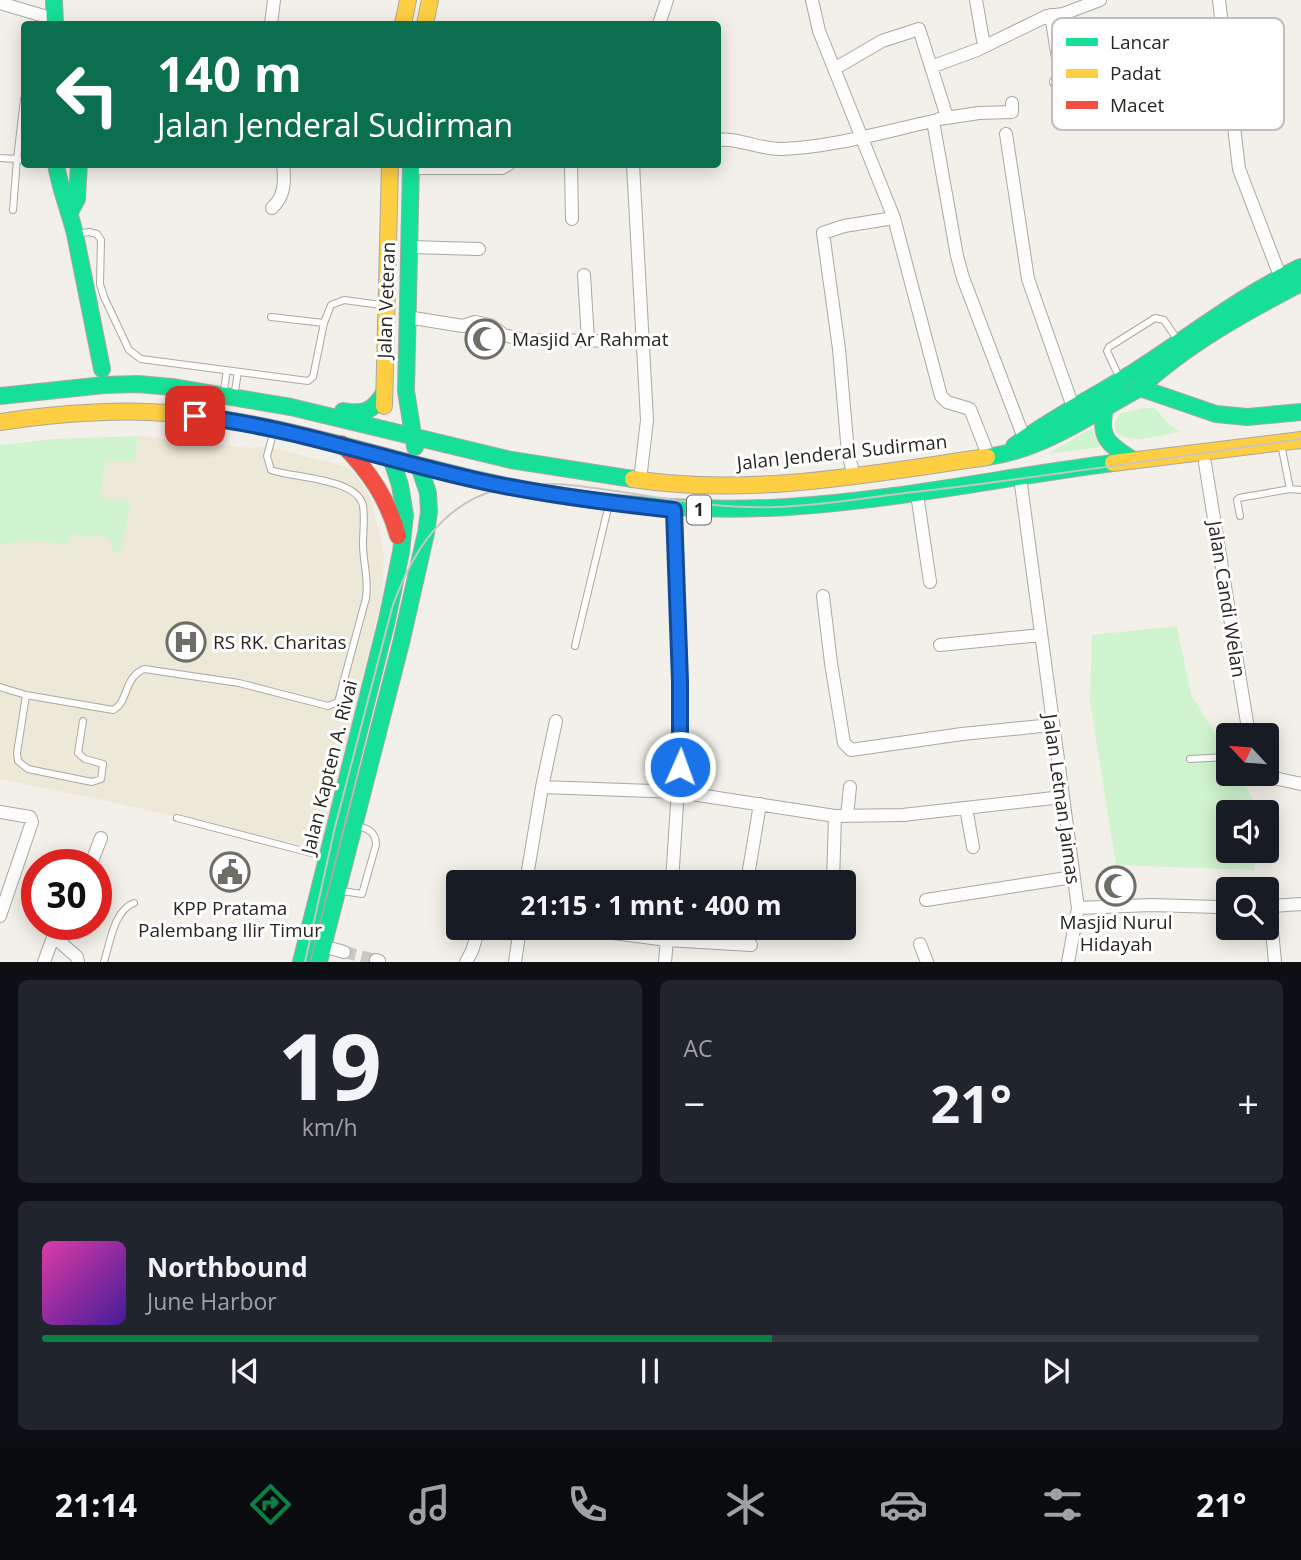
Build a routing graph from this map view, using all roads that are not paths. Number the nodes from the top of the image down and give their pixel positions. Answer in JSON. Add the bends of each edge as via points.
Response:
{"nodes":[{"id":1,"x":54,"y":0,"type":"edge"},
{"id":2,"x":274,"y":0,"type":"edge"},
{"id":3,"x":408,"y":0,"type":"edge"},
{"id":4,"x":430,"y":0,"type":"edge"},
{"id":5,"x":667,"y":0,"type":"edge"},
{"id":6,"x":812,"y":0,"type":"edge"},
{"id":7,"x":976,"y":0,"type":"edge"},
{"id":8,"x":1100,"y":0,"type":"edge"},
{"id":9,"x":1219,"y":0,"type":"edge"},
{"id":10,"x":0,"y":3,"type":"edge"},
{"id":11,"x":1051,"y":15,"type":"junction"},
{"id":12,"x":1221,"y":18,"type":"edge"},
{"id":13,"x":51,"y":21,"type":"edge"},
{"id":14,"x":54,"y":21,"type":"edge"},
{"id":15,"x":271,"y":21,"type":"edge"},
{"id":16,"x":404,"y":21,"type":"edge"},
{"id":17,"x":426,"y":21,"type":"edge"},
{"id":18,"x":660,"y":21,"type":"edge"},
{"id":19,"x":1052,"y":21,"type":"edge"},
{"id":20,"x":984,"y":46,"type":"junction"},
{"id":21,"x":931,"y":67,"type":"junction"},
{"id":22,"x":834,"y":69,"type":"junction"},
{"id":23,"x":947,"y":117,"type":"junction"},
{"id":24,"x":933,"y":121,"type":"junction"},
{"id":25,"x":1234,"y":130,"type":"edge"},
{"id":26,"x":861,"y":137,"type":"junction"},
{"id":27,"x":721,"y":140,"type":"edge"},
{"id":28,"x":0,"y":158,"type":"edge"},
{"id":29,"x":21,"y":159,"type":"edge"},
{"id":30,"x":57,"y":168,"type":"edge"},
{"id":31,"x":79,"y":168,"type":"edge"},
{"id":32,"x":283,"y":168,"type":"edge"},
{"id":33,"x":390,"y":168,"type":"edge"},
{"id":34,"x":411,"y":168,"type":"edge"},
{"id":35,"x":571,"y":168,"type":"edge"},
{"id":36,"x":633,"y":168,"type":"edge"},
{"id":37,"x":272,"y":208,"type":"dead end"},
{"id":38,"x":13,"y":209,"type":"dead end"},
{"id":39,"x":70,"y":212,"type":"junction"},
{"id":40,"x":894,"y":218,"type":"junction"},
{"id":41,"x":572,"y":219,"type":"dead end"},
{"id":42,"x":78,"y":234,"type":"junction"},
{"id":43,"x":409,"y":247,"type":"junction"},
{"id":44,"x":479,"y":249,"type":"dead end"},
{"id":45,"x":1301,"y":267,"type":"edge"},
{"id":46,"x":584,"y":275,"type":"dead end"},
{"id":47,"x":1290,"y":283,"type":"edge"},
{"id":48,"x":387,"y":306,"type":"junction"},
{"id":49,"x":271,"y":317,"type":"dead end"},
{"id":50,"x":407,"y":317,"type":"junction"},
{"id":51,"x":324,"y":323,"type":"junction"},
{"id":52,"x":588,"y":340,"type":"junction"},
{"id":53,"x":641,"y":341,"type":"junction"},
{"id":54,"x":1178,"y":341,"type":"junction"},
{"id":55,"x":102,"y":369,"type":"junction"},
{"id":56,"x":227,"y":370,"type":"junction"},
{"id":57,"x":238,"y":372,"type":"junction"},
{"id":58,"x":1120,"y":380,"type":"junction"},
{"id":59,"x":86,"y":387,"type":"junction"},
{"id":60,"x":1140,"y":388,"type":"junction"},
{"id":61,"x":230,"y":390,"type":"junction"},
{"id":62,"x":384,"y":393,"type":"junction"},
{"id":63,"x":0,"y":396,"type":"edge"},
{"id":64,"x":1073,"y":407,"type":"junction"},
{"id":65,"x":1105,"y":409,"type":"junction"},
{"id":66,"x":1301,"y":412,"type":"edge"},
{"id":67,"x":0,"y":422,"type":"edge"},
{"id":68,"x":275,"y":429,"type":"junction"},
{"id":69,"x":387,"y":430,"type":"junction"},
{"id":70,"x":413,"y":436,"type":"junction"},
{"id":71,"x":1024,"y":438,"type":"junction"},
{"id":72,"x":1301,"y":440,"type":"edge"},
{"id":73,"x":1281,"y":443,"type":"junction"},
{"id":74,"x":342,"y":444,"type":"junction"},
{"id":75,"x":996,"y":456,"type":"junction"},
{"id":76,"x":391,"y":458,"type":"junction"},
{"id":77,"x":1133,"y":460,"type":"junction"},
{"id":78,"x":1205,"y":463,"type":"dead end"},
{"id":79,"x":419,"y":466,"type":"junction"},
{"id":80,"x":854,"y":476,"type":"junction"},
{"id":81,"x":1020,"y":477,"type":"junction"},
{"id":82,"x":640,"y":480,"type":"junction"},
{"id":83,"x":1290,"y":489,"type":"junction"},
{"id":84,"x":1301,"y":490,"type":"edge"},
{"id":85,"x":917,"y":494,"type":"junction"},
{"id":86,"x":609,"y":503,"type":"junction"},
{"id":87,"x":674,"y":510,"type":"junction"},
{"id":88,"x":1240,"y":516,"type":"dead end"},
{"id":89,"x":401,"y":552,"type":"junction"},
{"id":90,"x":930,"y":582,"type":"dead end"},
{"id":91,"x":823,"y":596,"type":"dead end"},
{"id":92,"x":1041,"y":635,"type":"junction"},
{"id":93,"x":940,"y":645,"type":"dead end"},
{"id":94,"x":575,"y":646,"type":"dead end"},
{"id":95,"x":0,"y":687,"type":"edge"},
{"id":96,"x":26,"y":695,"type":"junction"},
{"id":97,"x":83,"y":721,"type":"dead end"},
{"id":98,"x":556,"y":722,"type":"dead end"},
{"id":99,"x":1247,"y":723,"type":"edge"},
{"id":100,"x":1052,"y":725,"type":"junction"},
{"id":101,"x":1216,"y":758,"type":"edge"},
{"id":102,"x":1190,"y":759,"type":"dead end"},
{"id":103,"x":1279,"y":779,"type":"edge"},
{"id":104,"x":1301,"y":784,"type":"edge"},
{"id":105,"x":542,"y":787,"type":"junction"},
{"id":106,"x":850,"y":787,"type":"dead end"},
{"id":107,"x":679,"y":792,"type":"junction"},
{"id":108,"x":1062,"y":797,"type":"junction"},
{"id":109,"x":760,"y":804,"type":"junction"},
{"id":110,"x":966,"y":808,"type":"junction"},
{"id":111,"x":0,"y":812,"type":"edge"},
{"id":112,"x":841,"y":816,"type":"junction"},
{"id":113,"x":177,"y":818,"type":"dead end"},
{"id":114,"x":354,"y":826,"type":"junction"},
{"id":115,"x":101,"y":838,"type":"dead end"},
{"id":116,"x":972,"y":847,"type":"dead end"},
{"id":117,"x":94,"y":849,"type":"edge"},
{"id":118,"x":328,"y":857,"type":"junction"},
{"id":119,"x":528,"y":870,"type":"edge"},
{"id":120,"x":673,"y":870,"type":"edge"},
{"id":121,"x":749,"y":870,"type":"edge"},
{"id":122,"x":834,"y":870,"type":"edge"},
{"id":123,"x":1073,"y":877,"type":"junction"},
{"id":124,"x":338,"y":890,"type":"junction"},
{"id":125,"x":926,"y":900,"type":"dead end"},
{"id":126,"x":134,"y":903,"type":"dead end"},
{"id":127,"x":1301,"y":904,"type":"edge"},
{"id":128,"x":1216,"y":907,"type":"edge"},
{"id":129,"x":1078,"y":908,"type":"junction"},
{"id":130,"x":0,"y":916,"type":"edge"},
{"id":131,"x":52,"y":940,"type":"edge"},
{"id":132,"x":62,"y":940,"type":"edge"},
{"id":133,"x":475,"y":940,"type":"edge"},
{"id":134,"x":518,"y":940,"type":"edge"},
{"id":135,"x":667,"y":940,"type":"edge"},
{"id":136,"x":713,"y":940,"type":"edge"},
{"id":137,"x":920,"y":944,"type":"dead end"},
{"id":138,"x":751,"y":945,"type":"dead end"},
{"id":139,"x":344,"y":952,"type":"tunnel mouth"},
{"id":140,"x":321,"y":954,"type":"edge"},
{"id":141,"x":44,"y":961,"type":"edge"},
{"id":142,"x":79,"y":961,"type":"edge"},
{"id":143,"x":104,"y":961,"type":"edge"},
{"id":144,"x":302,"y":961,"type":"edge"},
{"id":145,"x":466,"y":961,"type":"edge"},
{"id":146,"x":515,"y":961,"type":"edge"},
{"id":147,"x":665,"y":961,"type":"edge"},
{"id":148,"x":927,"y":961,"type":"edge"},
{"id":149,"x":1068,"y":961,"type":"edge"},
{"id":150,"x":1275,"y":961,"type":"edge"}],
"edges":[{"from":1,"to":14,"type":"main road"},
{"from":2,"to":15,"type":"street"},
{"from":3,"to":16,"type":"main road"},
{"from":4,"to":17,"type":"main road"},
{"from":5,"to":18,"type":"street"},
{"from":6,"to":22,"type":"street"},
{"from":7,"to":20,"type":"street"},
{"from":8,"to":11,"type":"street"},
{"from":9,"to":12,"type":"street"},
{"from":10,"to":13,"type":"street"},
{"from":11,"to":19,"type":"street"},
{"from":11,"to":20,"type":"street"},
{"from":20,"to":21,"type":"street"},
{"from":21,"to":22,"type":"street","via":[[919,29],[883,41]]},
{"from":21,"to":23,"type":"street"},
{"from":22,"to":26,"type":"street"},
{"from":23,"to":24,"type":"street"},
{"from":23,"to":64,"type":"street","via":[[1007,107],[1006,131],[1028,279]]},
{"from":24,"to":26,"type":"street"},
{"from":24,"to":71,"type":"street","via":[[963,278]]},
{"from":25,"to":47,"type":"street","via":[[1239,169]]},
{"from":26,"to":27,"type":"street","via":[[780,149]]},
{"from":26,"to":40,"type":"street"},
{"from":28,"to":29,"type":"lane"},
{"from":29,"to":38,"type":"lane"},
{"from":30,"to":39,"type":"main road"},
{"from":31,"to":39,"type":"main road","via":[[77,199]]},
{"from":32,"to":37,"type":"street","via":[[284,190]]},
{"from":33,"to":48,"type":"main road","name":"Jalan Veteran"},
{"from":34,"to":43,"type":"main road","name":"Jalan Veteran"},
{"from":35,"to":41,"type":"street"},
{"from":36,"to":53,"type":"street"},
{"from":39,"to":42,"type":"main road"},
{"from":40,"to":75,"type":"street","via":[[941,396],[970,409]]},
{"from":40,"to":80,"type":"street","via":[[823,233]]},
{"from":42,"to":55,"type":"main road"},
{"from":42,"to":56,"type":"lane","via":[[97,234],[101,240],[100,284],[129,350],[141,359]]},
{"from":43,"to":44,"type":"street"},
{"from":43,"to":50,"type":"main road","name":"Jalan Veteran"},
{"from":45,"to":47,"type":"main road"},
{"from":46,"to":52,"type":"street"},
{"from":47,"to":54,"type":"main road"},
{"from":47,"to":60,"type":"main road","name":"Jalan Jenderal Sudirman","via":[[1160,369]]},
{"from":48,"to":51,"type":"lane","via":[[338,302],[331,305]]},
{"from":48,"to":62,"type":"main road","name":"Jalan Veteran"},
{"from":49,"to":51,"type":"lane"},
{"from":50,"to":52,"type":"street","via":[[463,326],[490,325],[524,340]]},
{"from":50,"to":70,"type":"main road","name":"Jalan Veteran","via":[[405,391]]},
{"from":51,"to":57,"type":"lane","via":[[311,380]]},
{"from":52,"to":53,"type":"street"},
{"from":53,"to":82,"type":"street","via":[[647,420]]},
{"from":54,"to":58,"type":"main road"},
{"from":54,"to":58,"type":"lane","via":[[1164,320],[1155,318],[1109,347]]},
{"from":55,"to":59,"type":"main road"},
{"from":55,"to":61,"type":"main road","via":[[118,378],[171,379]]},
{"from":56,"to":57,"type":"lane"},
{"from":56,"to":61,"type":"lane"},
{"from":57,"to":61,"type":"lane"},
{"from":58,"to":64,"type":"main road"},
{"from":59,"to":63,"type":"main road","name":"Jalan Jenderal Sudirman","number":"1"},
{"from":59,"to":69,"type":"main road","name":"Jalan Jenderal Sudirman","number":"1","via":[[172,387],[291,407]]},
{"from":60,"to":65,"type":"main road","name":"Jalan Jenderal Sudirman","number":"1"},
{"from":60,"to":66,"type":"main road","via":[[1216,414],[1247,417]]},
{"from":61,"to":62,"type":"main road","via":[[362,414],[373,410]]},
{"from":62,"to":69,"type":"main road","name":"Jalan Veteran"},
{"from":64,"to":71,"type":"main road"},
{"from":65,"to":75,"type":"main road","name":"Jalan Jenderal Sudirman","number":"1","via":[[1046,439]]},
{"from":65,"to":77,"type":"main road","via":[[1101,424],[1106,442]]},
{"from":67,"to":68,"type":"main road","number":"1","via":[[122,411],[182,414]]},
{"from":68,"to":74,"type":"main road","number":"1"},
{"from":68,"to":96,"type":"lane","via":[[267,460],[271,470],[352,490],[363,505],[366,598],[338,702],[328,706],[239,683],[144,669],[133,675],[120,705],[113,710]]},
{"from":69,"to":70,"type":"main road","name":"Jalan Jenderal Sudirman","number":"1"},
{"from":69,"to":76,"type":"main road","name":"Jalan Veteran"},
{"from":70,"to":79,"type":"main road","name":"Jalan Veteran"},
{"from":70,"to":82,"type":"main road","name":"Jalan Jenderal Sudirman","number":"1","via":[[510,460]]},
{"from":71,"to":75,"type":"main road"},
{"from":72,"to":73,"type":"main road","number":"1"},
{"from":73,"to":77,"type":"main road","number":"1"},
{"from":73,"to":83,"type":"lane"},
{"from":74,"to":76,"type":"main road","number":"1"},
{"from":74,"to":89,"type":"main road","via":[[383,494],[395,520]]},
{"from":75,"to":80,"type":"main road","name":"Jalan Jenderal Sudirman","number":"1"},
{"from":76,"to":79,"type":"main road","number":"1"},
{"from":76,"to":89,"type":"main road","name":"Jalan Kapten A. Rivai","via":[[405,515]]},
{"from":77,"to":81,"type":"main road","number":"1"},
{"from":78,"to":99,"type":"street","name":"Jalan Candi Welan"},
{"from":79,"to":86,"type":"main road","number":"1"},
{"from":79,"to":114,"type":"main road","name":"Jalan Kapten A. Rivai","via":[[429,503],[426,533]]},
{"from":80,"to":82,"type":"main road","name":"Jalan Jenderal Sudirman","number":"1","via":[[750,486]]},
{"from":81,"to":85,"type":"main road","number":"1"},
{"from":81,"to":92,"type":"street","name":"Jalan Letnan Jaimas"},
{"from":83,"to":84,"type":"lane"},
{"from":83,"to":88,"type":"lane","via":[[1238,499]]},
{"from":85,"to":87,"type":"main road","number":"1","via":[[771,509]]},
{"from":85,"to":90,"type":"street"},
{"from":86,"to":87,"type":"main road","number":"1"},
{"from":86,"to":94,"type":"lane"},
{"from":87,"to":107,"type":"street"},
{"from":89,"to":118,"type":"main road","name":"Jalan Kapten A. Rivai"},
{"from":91,"to":100,"type":"street","via":[[846,748]]},
{"from":92,"to":93,"type":"street"},
{"from":92,"to":100,"type":"street","name":"Jalan Letnan Jaimas"},
{"from":95,"to":96,"type":"lane"},
{"from":96,"to":97,"type":"lane","via":[[17,753],[18,761],[28,769],[92,782],[101,779],[103,764],[78,753]]},
{"from":98,"to":105,"type":"street"},
{"from":100,"to":108,"type":"street","name":"Jalan Letnan Jaimas"},
{"from":101,"to":102,"type":"lane"},
{"from":103,"to":104,"type":"street"},
{"from":105,"to":107,"type":"street"},
{"from":105,"to":119,"type":"street"},
{"from":106,"to":112,"type":"street"},
{"from":107,"to":109,"type":"street"},
{"from":107,"to":120,"type":"street"},
{"from":108,"to":110,"type":"street"},
{"from":108,"to":123,"type":"street","name":"Jalan Letnan Jaimas"},
{"from":109,"to":112,"type":"street"},
{"from":109,"to":121,"type":"street"},
{"from":110,"to":112,"type":"street"},
{"from":110,"to":116,"type":"street"},
{"from":111,"to":130,"type":"street","via":[[30,817],[32,822]]},
{"from":112,"to":122,"type":"street"},
{"from":113,"to":118,"type":"lane"},
{"from":114,"to":124,"type":"main road","name":"Jalan Kapten A. Rivai"},
{"from":114,"to":124,"type":"lane","via":[[371,831],[376,845],[362,894]]},
{"from":115,"to":117,"type":"street"},
{"from":118,"to":144,"type":"main road","name":"Jalan Kapten A. Rivai"},
{"from":123,"to":125,"type":"street"},
{"from":123,"to":129,"type":"street","name":"Jalan Letnan Jaimas"},
{"from":124,"to":140,"type":"main road","name":"Jalan Kapten A. Rivai"},
{"from":126,"to":143,"type":"lane","via":[[120,916]]},
{"from":127,"to":150,"type":"street","via":[[1270,910]]},
{"from":128,"to":129,"type":"street"},
{"from":129,"to":149,"type":"street","name":"Jalan Letnan Jaimas"},
{"from":131,"to":141,"type":"street"},
{"from":132,"to":142,"type":"street"},
{"from":133,"to":145,"type":"street"},
{"from":134,"to":146,"type":"street"},
{"from":135,"to":147,"type":"street"},
{"from":136,"to":138,"type":"street"},
{"from":137,"to":148,"type":"street"},
{"from":139,"to":140,"type":"street"}]}
